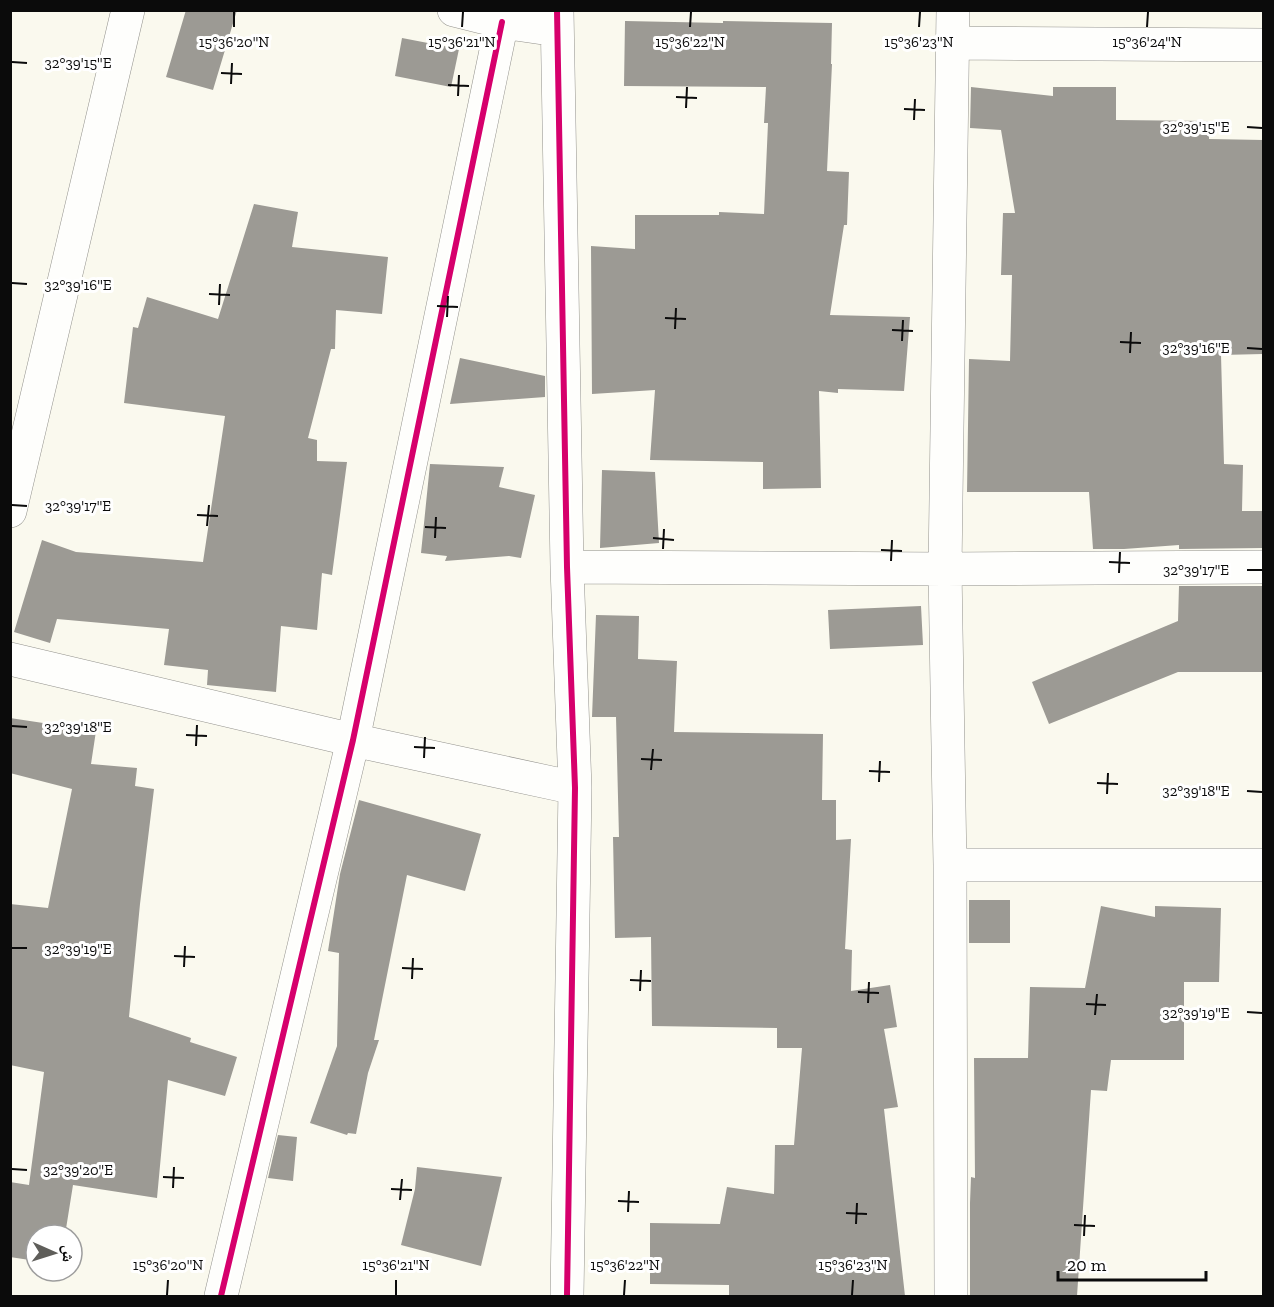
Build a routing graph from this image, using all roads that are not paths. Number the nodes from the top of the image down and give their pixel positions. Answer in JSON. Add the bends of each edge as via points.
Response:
{"nodes":[{"id":1,"x":128,"y":10,"type":"edge"},
{"id":2,"x":454,"y":10,"type":"edge"},
{"id":3,"x":953,"y":10,"type":"edge"},
{"id":4,"x":557,"y":20,"type":"edge"},
{"id":5,"x":502,"y":22,"type":"junction"},
{"id":6,"x":953,"y":43,"type":"junction"},
{"id":7,"x":1263,"y":45,"type":"edge"},
{"id":8,"x":10,"y":511,"type":"edge"},
{"id":9,"x":567,"y":567,"type":"junction"},
{"id":10,"x":1263,"y":567,"type":"edge"},
{"id":11,"x":945,"y":569,"type":"junction"},
{"id":12,"x":10,"y":659,"type":"edge"},
{"id":13,"x":353,"y":740,"type":"junction"},
{"id":14,"x":575,"y":788,"type":"junction"},
{"id":15,"x":950,"y":865,"type":"junction"},
{"id":16,"x":1263,"y":865,"type":"edge"},
{"id":17,"x":221,"y":1296,"type":"edge"},
{"id":18,"x":567,"y":1296,"type":"edge"},
{"id":19,"x":951,"y":1296,"type":"edge"}],
"edges":[{"from":1,"to":8,"type":"street"},
{"from":2,"to":5,"type":"street"},
{"from":3,"to":6,"type":"street"},
{"from":4,"to":5,"type":"street"},
{"from":4,"to":9,"type":"street"},
{"from":5,"to":13,"type":"street"},
{"from":6,"to":7,"type":"street"},
{"from":6,"to":11,"type":"street"},
{"from":9,"to":11,"type":"street"},
{"from":9,"to":14,"type":"street"},
{"from":10,"to":11,"type":"street"},
{"from":11,"to":15,"type":"street"},
{"from":12,"to":13,"type":"street"},
{"from":13,"to":14,"type":"street"},
{"from":13,"to":17,"type":"street"},
{"from":14,"to":18,"type":"street"},
{"from":15,"to":16,"type":"street"},
{"from":15,"to":19,"type":"street"}]}
